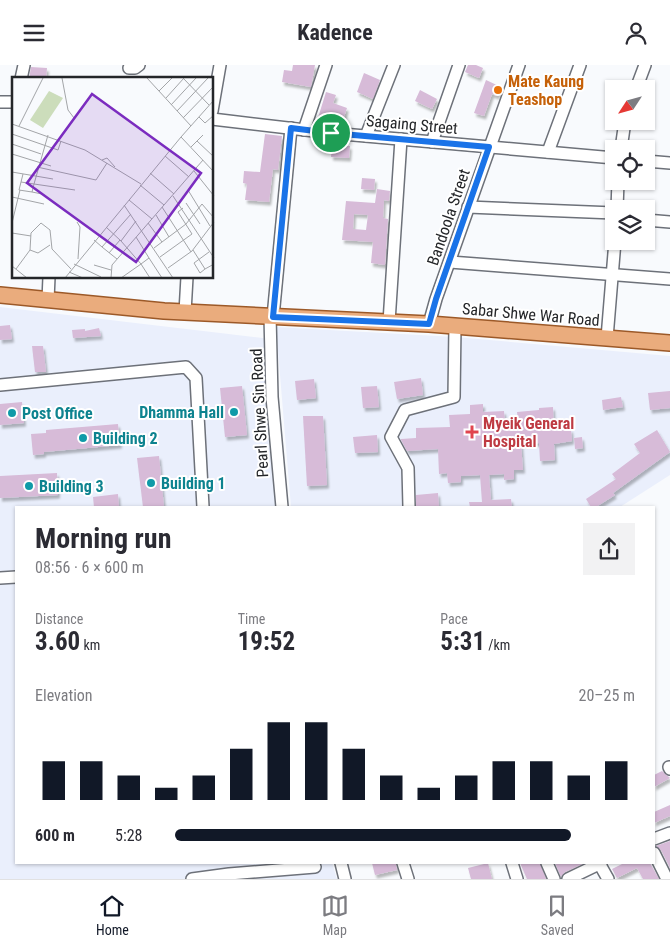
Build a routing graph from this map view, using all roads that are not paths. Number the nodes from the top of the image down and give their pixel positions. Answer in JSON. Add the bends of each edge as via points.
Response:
{"nodes":[{"id":1,"x":220,"y":65,"type":"edge"},
{"id":2,"x":326,"y":65,"type":"edge"},
{"id":3,"x":394,"y":65,"type":"edge"},
{"id":4,"x":459,"y":65,"type":"edge"},
{"id":5,"x":519,"y":65,"type":"edge"},
{"id":6,"x":580,"y":65,"type":"edge"},
{"id":7,"x":645,"y":65,"type":"edge"},
{"id":8,"x":639,"y":80,"type":"edge"},
{"id":9,"x":214,"y":100,"type":"edge"},
{"id":10,"x":214,"y":119,"type":"edge"},
{"id":11,"x":291,"y":128,"type":"junction"},
{"id":12,"x":304,"y":130,"type":"junction"},
{"id":13,"x":366,"y":136,"type":"junction"},
{"id":14,"x":401,"y":139,"type":"junction"},
{"id":15,"x":432,"y":142,"type":"junction"},
{"id":16,"x":489,"y":147,"type":"junction"},
{"id":17,"x":548,"y":152,"type":"junction"},
{"id":18,"x":605,"y":157,"type":"edge"},
{"id":19,"x":655,"y":162,"type":"edge"},
{"id":20,"x":670,"y":163,"type":"edge"},
{"id":21,"x":468,"y":207,"type":"junction"},
{"id":22,"x":605,"y":213,"type":"edge"},
{"id":23,"x":655,"y":221,"type":"edge"},
{"id":24,"x":670,"y":222,"type":"edge"},
{"id":25,"x":613,"y":250,"type":"edge"},
{"id":26,"x":450,"y":262,"type":"junction"},
{"id":27,"x":612,"y":275,"type":"junction"},
{"id":28,"x":49,"y":279,"type":"edge"},
{"id":29,"x":187,"y":279,"type":"edge"},
{"id":30,"x":670,"y":279,"type":"edge"},
{"id":31,"x":0,"y":295,"type":"edge"},
{"id":32,"x":48,"y":300,"type":"junction"},
{"id":33,"x":185,"y":312,"type":"junction"},
{"id":34,"x":271,"y":316,"type":"junction"},
{"id":35,"x":389,"y":322,"type":"junction"},
{"id":36,"x":429,"y":324,"type":"junction"},
{"id":37,"x":455,"y":326,"type":"junction"},
{"id":38,"x":607,"y":338,"type":"junction"},
{"id":39,"x":670,"y":343,"type":"edge"},
{"id":40,"x":0,"y":385,"type":"edge"},
{"id":41,"x":280,"y":505,"type":"edge"},
{"id":42,"x":203,"y":506,"type":"edge"},
{"id":43,"x":409,"y":506,"type":"edge"},
{"id":44,"x":15,"y":577,"type":"edge"},
{"id":45,"x":0,"y":578,"type":"edge"},
{"id":46,"x":670,"y":833,"type":"edge"},
{"id":47,"x":655,"y":839,"type":"edge"},
{"id":48,"x":655,"y":855,"type":"edge"},
{"id":49,"x":341,"y":864,"type":"edge"},
{"id":50,"x":403,"y":864,"type":"edge"},
{"id":51,"x":512,"y":864,"type":"edge"},
{"id":52,"x":547,"y":864,"type":"edge"},
{"id":53,"x":597,"y":864,"type":"edge"},
{"id":54,"x":600,"y":864,"type":"edge"},
{"id":55,"x":315,"y":867,"type":"dead end"},
{"id":56,"x":228,"y":868,"type":"edge"},
{"id":57,"x":192,"y":879,"type":"edge"},
{"id":58,"x":345,"y":879,"type":"edge"},
{"id":59,"x":408,"y":879,"type":"edge"},
{"id":60,"x":517,"y":879,"type":"edge"},
{"id":61,"x":554,"y":879,"type":"edge"},
{"id":62,"x":568,"y":879,"type":"edge"},
{"id":63,"x":608,"y":879,"type":"edge"},
{"id":64,"x":667,"y":879,"type":"edge"}],
"edges":[{"from":1,"to":9,"type":"street"},
{"from":2,"to":12,"type":"street"},
{"from":3,"to":13,"type":"street"},
{"from":4,"to":15,"type":"street"},
{"from":5,"to":16,"type":"street","name":"Bandoola Street"},
{"from":6,"to":17,"type":"street"},
{"from":7,"to":8,"type":"street"},
{"from":10,"to":11,"type":"street","name":"Sagaing Street"},
{"from":11,"to":12,"type":"street","name":"Sagaing Street"},
{"from":11,"to":34,"type":"street","name":"Pearl Shwe Sin Road"},
{"from":12,"to":13,"type":"street","name":"Sagaing Street"},
{"from":13,"to":14,"type":"street","name":"Sagaing Street"},
{"from":14,"to":15,"type":"street","name":"Sagaing Street"},
{"from":14,"to":35,"type":"street"},
{"from":15,"to":16,"type":"street","name":"Sagaing Street"},
{"from":16,"to":17,"type":"street","name":"Sagaing Street"},
{"from":16,"to":21,"type":"street","name":"Bandoola Street"},
{"from":17,"to":18,"type":"street","name":"Sagaing Street"},
{"from":19,"to":20,"type":"street"},
{"from":21,"to":22,"type":"street"},
{"from":21,"to":26,"type":"street","name":"Bandoola Street"},
{"from":23,"to":24,"type":"street"},
{"from":25,"to":27,"type":"street"},
{"from":26,"to":27,"type":"street"},
{"from":26,"to":36,"type":"street","name":"Bandoola Street"},
{"from":27,"to":30,"type":"street"},
{"from":27,"to":38,"type":"street"},
{"from":28,"to":32,"type":"street"},
{"from":29,"to":33,"type":"street"},
{"from":31,"to":32,"type":"main road","name":"Sabar Shwe War Road"},
{"from":32,"to":33,"type":"main road","name":"Sabar Shwe War Road"},
{"from":33,"to":34,"type":"main road","name":"Sabar Shwe War Road"},
{"from":34,"to":35,"type":"main road","name":"Sabar Shwe War Road"},
{"from":34,"to":41,"type":"street","name":"Pearl Shwe Sin Road","via":[[272,397]]},
{"from":35,"to":36,"type":"main road","name":"Sabar Shwe War Road"},
{"from":36,"to":37,"type":"main road","name":"Sabar Shwe War Road"},
{"from":37,"to":38,"type":"main road","name":"Sabar Shwe War Road"},
{"from":37,"to":43,"type":"street","via":[[454,397],[405,410],[391,437],[408,468]]},
{"from":38,"to":39,"type":"main road","name":"Sabar Shwe War Road"},
{"from":40,"to":42,"type":"street","via":[[186,367],[196,378]]},
{"from":44,"to":45,"type":"street"},
{"from":46,"to":47,"type":"street"},
{"from":48,"to":64,"type":"street"},
{"from":49,"to":58,"type":"street"},
{"from":50,"to":59,"type":"street"},
{"from":51,"to":60,"type":"street"},
{"from":52,"to":61,"type":"street"},
{"from":53,"to":62,"type":"street"},
{"from":54,"to":63,"type":"street"},
{"from":55,"to":56,"type":"street"},
{"from":56,"to":57,"type":"street"}]}
